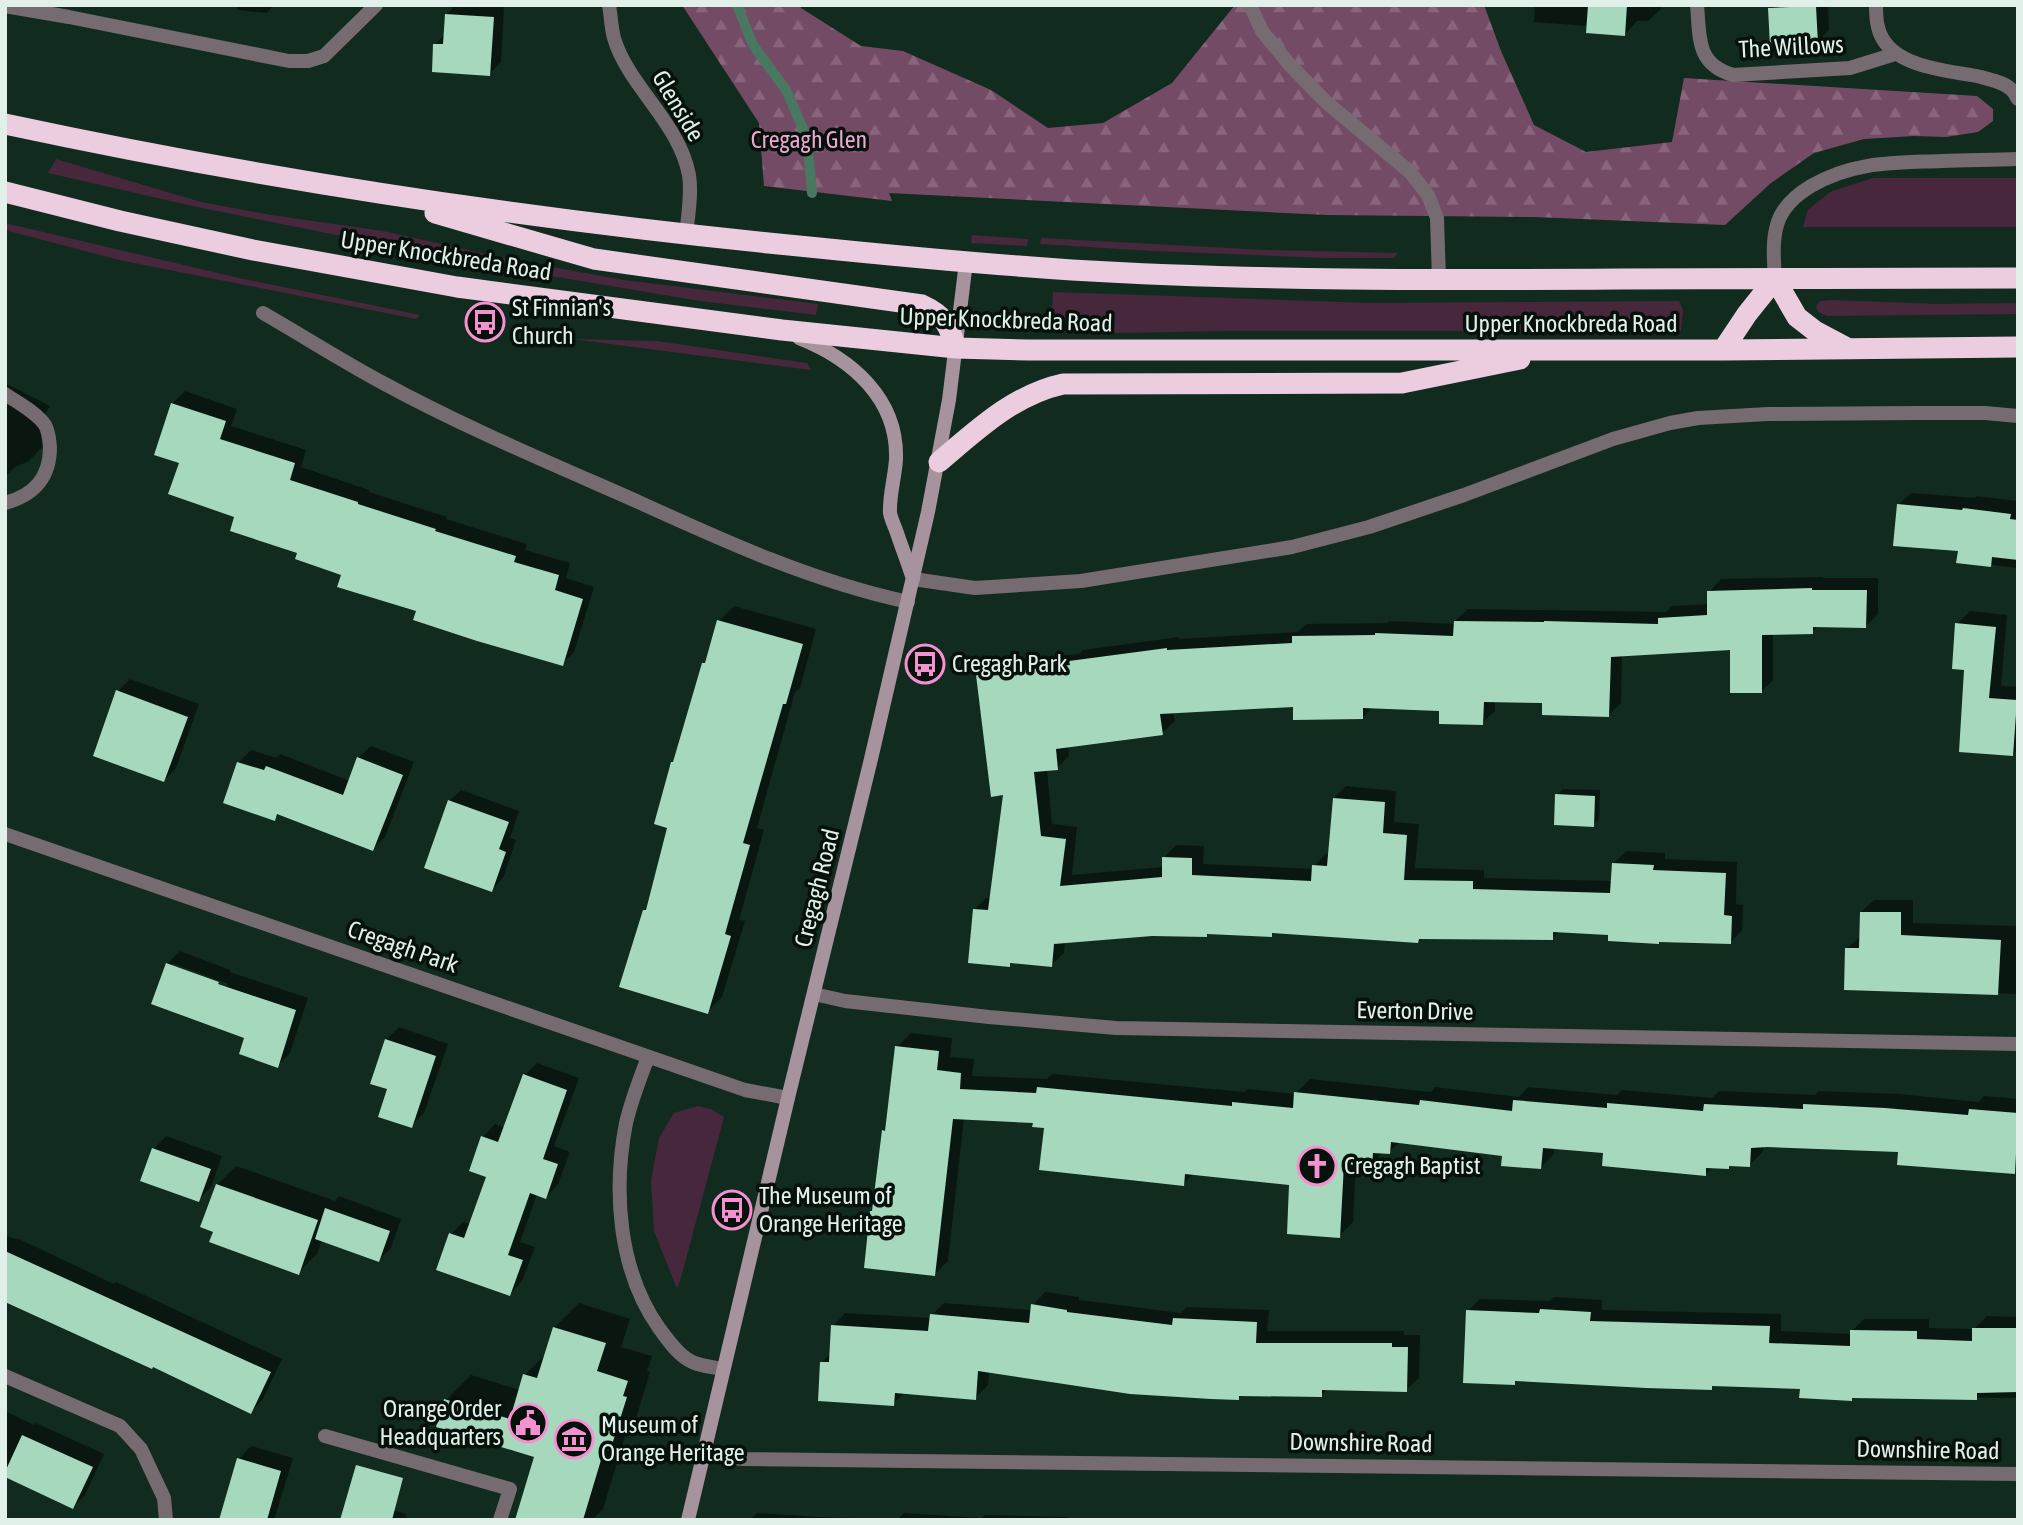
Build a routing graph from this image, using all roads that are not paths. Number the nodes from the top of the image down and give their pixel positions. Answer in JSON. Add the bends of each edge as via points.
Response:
{"nodes":[{"id":1,"x":376,"y":5,"type":"edge"},
{"id":2,"x":609,"y":5,"type":"edge"},
{"id":3,"x":1250,"y":5,"type":"edge"},
{"id":4,"x":1697,"y":5,"type":"edge"},
{"id":5,"x":1876,"y":5,"type":"edge"},
{"id":6,"x":5,"y":6,"type":"edge"},
{"id":7,"x":1895,"y":54,"type":"junction"},
{"id":8,"x":2018,"y":99,"type":"edge"},
{"id":9,"x":5,"y":124,"type":"edge"},
{"id":10,"x":2018,"y":159,"type":"edge"},
{"id":11,"x":5,"y":191,"type":"edge"},
{"id":12,"x":369,"y":193,"type":"junction"},
{"id":13,"x":686,"y":235,"type":"junction"},
{"id":14,"x":966,"y":262,"type":"junction"},
{"id":15,"x":2018,"y":278,"type":"edge"},
{"id":16,"x":1775,"y":279,"type":"junction"},
{"id":17,"x":1439,"y":280,"type":"junction"},
{"id":18,"x":263,"y":313,"type":"dead end"},
{"id":19,"x":782,"y":330,"type":"junction"},
{"id":20,"x":2018,"y":347,"type":"edge"},
{"id":21,"x":956,"y":348,"type":"junction"},
{"id":22,"x":1849,"y":349,"type":"junction"},
{"id":23,"x":1723,"y":350,"type":"junction"},
{"id":24,"x":1563,"y":351,"type":"junction"},
{"id":25,"x":5,"y":394,"type":"edge"},
{"id":26,"x":2018,"y":416,"type":"edge"},
{"id":27,"x":939,"y":462,"type":"junction"},
{"id":28,"x":5,"y":503,"type":"edge"},
{"id":29,"x":913,"y":579,"type":"junction"},
{"id":30,"x":908,"y":602,"type":"junction"},
{"id":31,"x":5,"y":834,"type":"edge"},
{"id":32,"x":814,"y":994,"type":"junction"},
{"id":33,"x":2018,"y":1044,"type":"edge"},
{"id":34,"x":648,"y":1057,"type":"junction"},
{"id":35,"x":788,"y":1098,"type":"junction"},
{"id":36,"x":723,"y":1369,"type":"junction"},
{"id":37,"x":5,"y":1376,"type":"edge"},
{"id":38,"x":326,"y":1436,"type":"dead end"},
{"id":39,"x":704,"y":1455,"type":"junction"},
{"id":40,"x":2018,"y":1474,"type":"edge"},
{"id":41,"x":166,"y":1520,"type":"edge"},
{"id":42,"x":500,"y":1520,"type":"edge"},
{"id":43,"x":688,"y":1520,"type":"edge"}],
"edges":[{"from":1,"to":6,"type":"street","via":[[324,56],[308,61]]},
{"from":2,"to":13,"type":"street","name":"Glenside","via":[[614,38],[627,66],[685,159],[690,200]]},
{"from":3,"to":17,"type":"street","via":[[1262,31],[1289,64],[1326,102],[1410,172],[1428,195],[1437,218]]},
{"from":4,"to":7,"type":"street","name":"The Willows","via":[[1703,53],[1710,64],[1732,75],[1850,68]]},
{"from":5,"to":7,"type":"street","via":[[1883,41]]},
{"from":7,"to":8,"type":"street","via":[[1911,62],[1997,81]]},
{"from":9,"to":12,"type":"highway","name":"Upper Knockbreda Road"},
{"from":10,"to":16,"type":"street","via":[[1876,163],[1826,177],[1794,197],[1777,223]]},
{"from":11,"to":19,"type":"highway","name":"Upper Knockbreda Road","via":[[294,258],[457,287]]},
{"from":12,"to":13,"type":"highway","name":"Upper Knockbreda Road"},
{"from":12,"to":21,"type":"highway","via":[[594,259],[922,304],[950,327]]},
{"from":13,"to":14,"type":"highway","name":"Upper Knockbreda Road"},
{"from":14,"to":17,"type":"highway","name":"Upper Knockbreda Road","via":[[1236,277]]},
{"from":14,"to":21,"type":"street","name":"Cregagh Road"},
{"from":15,"to":16,"type":"highway","name":"Upper Knockbreda Road"},
{"from":16,"to":17,"type":"highway","name":"Upper Knockbreda Road"},
{"from":16,"to":22,"type":"highway","via":[[1797,317]]},
{"from":16,"to":23,"type":"highway"},
{"from":18,"to":30,"type":"street","via":[[482,432],[684,523],[809,575]]},
{"from":19,"to":21,"type":"highway","name":"Upper Knockbreda Road"},
{"from":19,"to":29,"type":"street","via":[[839,358],[859,374],[889,415],[895,450],[890,514]]},
{"from":20,"to":22,"type":"highway","name":"Upper Knockbreda Road"},
{"from":21,"to":24,"type":"highway","name":"Upper Knockbreda Road"},
{"from":21,"to":27,"type":"street","name":"Cregagh Road"},
{"from":22,"to":23,"type":"highway","name":"Upper Knockbreda Road"},
{"from":23,"to":24,"type":"highway","name":"Upper Knockbreda Road"},
{"from":24,"to":27,"type":"highway","via":[[1402,383],[1063,384],[1019,400]]},
{"from":25,"to":28,"type":"street","via":[[44,424],[50,458],[41,483]]},
{"from":26,"to":29,"type":"street","via":[[1915,413],[1698,418],[1613,439],[1369,527],[1292,547],[1032,585],[975,588]]},
{"from":27,"to":29,"type":"street","name":"Cregagh Road"},
{"from":29,"to":30,"type":"street","name":"Cregagh Road"},
{"from":30,"to":32,"type":"street","name":"Cregagh Road"},
{"from":31,"to":34,"type":"street","name":"Cregagh Park"},
{"from":32,"to":33,"type":"street","name":"Everton Drive","via":[[976,1016],[1116,1028]]},
{"from":32,"to":35,"type":"street","name":"Cregagh Road"},
{"from":34,"to":35,"type":"street","name":"Cregagh Park","via":[[745,1090]]},
{"from":34,"to":36,"type":"street","via":[[626,1121],[620,1170],[622,1224],[635,1283],[646,1310],[686,1358]]},
{"from":35,"to":36,"type":"street","name":"Cregagh Road"},
{"from":36,"to":39,"type":"street","name":"Cregagh Road"},
{"from":37,"to":41,"type":"street","via":[[120,1426],[141,1449],[164,1498]]},
{"from":38,"to":42,"type":"street","via":[[510,1489]]},
{"from":39,"to":40,"type":"street","name":"Downshire Road"},
{"from":39,"to":43,"type":"street","name":"Cregagh Road"}]}
